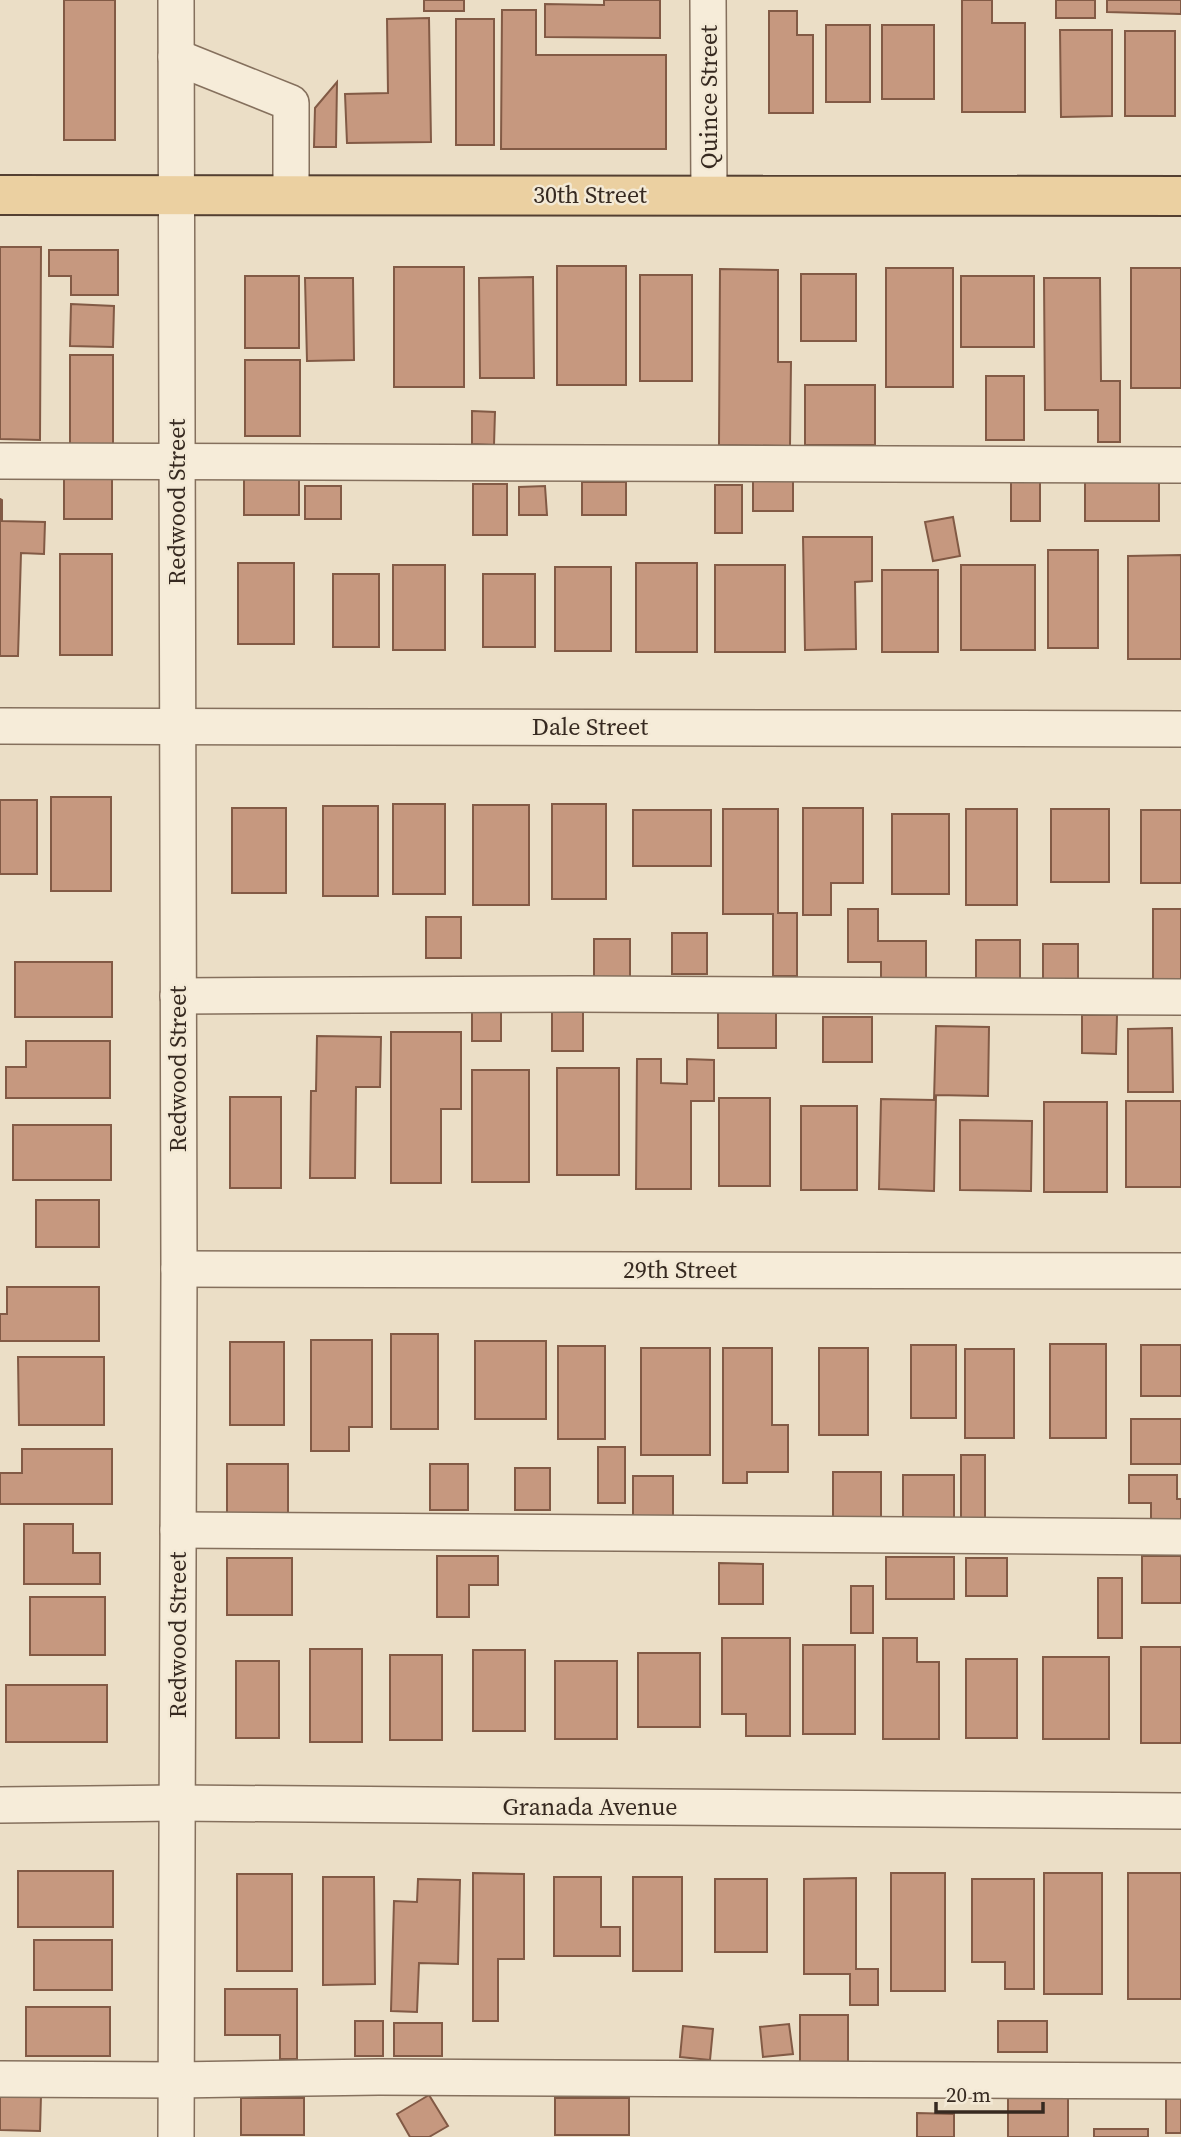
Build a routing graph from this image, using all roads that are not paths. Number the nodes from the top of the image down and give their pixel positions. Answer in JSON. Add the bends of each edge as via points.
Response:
{"nodes":[{"id":1,"x":176,"y":0,"type":"edge"},
{"id":2,"x":708,"y":0,"type":"edge"},
{"id":3,"x":176,"y":57,"type":"junction"},
{"id":4,"x":0,"y":195,"type":"edge"},
{"id":5,"x":709,"y":195,"type":"junction"},
{"id":6,"x":176,"y":196,"type":"junction"},
{"id":7,"x":290,"y":196,"type":"junction"},
{"id":8,"x":1181,"y":196,"type":"edge"},
{"id":9,"x":0,"y":461,"type":"edge"},
{"id":10,"x":177,"y":461,"type":"junction"},
{"id":11,"x":1181,"y":465,"type":"edge"},
{"id":12,"x":0,"y":726,"type":"edge"},
{"id":13,"x":177,"y":726,"type":"junction"},
{"id":14,"x":1181,"y":729,"type":"edge"},
{"id":15,"x":178,"y":996,"type":"junction"},
{"id":16,"x":1181,"y":997,"type":"edge"},
{"id":17,"x":179,"y":1269,"type":"junction"},
{"id":18,"x":1181,"y":1271,"type":"edge"},
{"id":19,"x":178,"y":1530,"type":"junction"},
{"id":20,"x":1181,"y":1537,"type":"edge"},
{"id":21,"x":177,"y":1803,"type":"junction"},
{"id":22,"x":0,"y":1805,"type":"edge"},
{"id":23,"x":1181,"y":1811,"type":"edge"},
{"id":24,"x":0,"y":2079,"type":"edge"},
{"id":25,"x":176,"y":2080,"type":"junction"},
{"id":26,"x":1181,"y":2081,"type":"edge"},
{"id":27,"x":176,"y":2137,"type":"edge"}],
"edges":[{"from":1,"to":3,"type":"street","name":"Redwood Street"},
{"from":2,"to":5,"type":"street","name":"Quince Street"},
{"from":3,"to":6,"type":"street","name":"Redwood Street"},
{"from":3,"to":7,"type":"street","via":[[290,103]]},
{"from":4,"to":6,"type":"main road","name":"30th Street"},
{"from":5,"to":7,"type":"main road","name":"30th Street"},
{"from":5,"to":8,"type":"main road","name":"30th Street"},
{"from":6,"to":7,"type":"main road","name":"30th Street"},
{"from":6,"to":10,"type":"street","name":"Redwood Street"},
{"from":9,"to":10,"type":"street"},
{"from":10,"to":11,"type":"street"},
{"from":10,"to":13,"type":"street","name":"Redwood Street"},
{"from":12,"to":13,"type":"street","name":"Dale Street"},
{"from":13,"to":14,"type":"street","name":"Dale Street"},
{"from":13,"to":15,"type":"street","name":"Redwood Street"},
{"from":15,"to":16,"type":"street"},
{"from":15,"to":17,"type":"street","name":"Redwood Street"},
{"from":17,"to":18,"type":"street","name":"29th Street"},
{"from":17,"to":19,"type":"street","name":"Redwood Street"},
{"from":19,"to":20,"type":"street"},
{"from":19,"to":21,"type":"street","name":"Redwood Street"},
{"from":21,"to":22,"type":"street","name":"Granada Avenue"},
{"from":21,"to":23,"type":"street","name":"Granada Avenue"},
{"from":21,"to":25,"type":"street","name":"Redwood Street"},
{"from":24,"to":25,"type":"street"},
{"from":25,"to":26,"type":"street"},
{"from":25,"to":27,"type":"street","name":"Redwood Street"}]}
